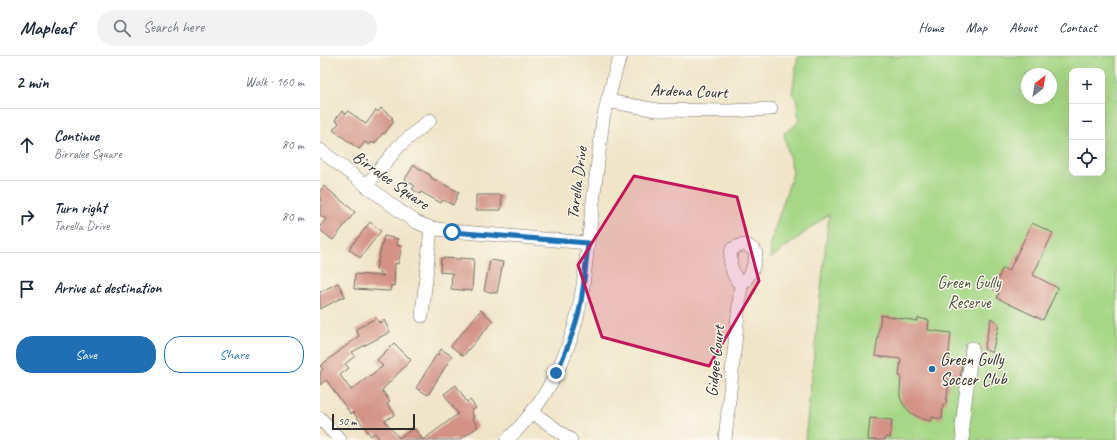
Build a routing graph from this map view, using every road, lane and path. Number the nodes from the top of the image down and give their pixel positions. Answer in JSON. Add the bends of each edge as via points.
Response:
{"nodes":[{"id":1,"x":621,"y":56,"type":"edge"},
{"id":2,"x":607,"y":101,"type":"junction"},
{"id":3,"x":771,"y":109,"type":"dead end"},
{"id":4,"x":430,"y":120,"type":"dead end"},
{"id":5,"x":320,"y":150,"type":"edge"},
{"id":6,"x":366,"y":186,"type":"junction"},
{"id":7,"x":431,"y":228,"type":"junction"},
{"id":8,"x":588,"y":243,"type":"junction"},
{"id":9,"x":741,"y":285,"type":"dead end"},
{"id":10,"x":422,"y":316,"type":"dead end"},
{"id":11,"x":972,"y":348,"type":"dead end"},
{"id":12,"x":532,"y":412,"type":"junction"},
{"id":13,"x":320,"y":418,"type":"edge"},
{"id":14,"x":340,"y":440,"type":"edge"},
{"id":15,"x":507,"y":440,"type":"edge"},
{"id":16,"x":571,"y":440,"type":"edge"},
{"id":17,"x":725,"y":440,"type":"edge"},
{"id":18,"x":963,"y":440,"type":"edge"}],
"edges":[{"from":1,"to":2,"type":"street","name":"Tarella Drive"},
{"from":2,"to":3,"type":"street","name":"Ardena Court","via":[[657,110]]},
{"from":2,"to":8,"type":"street","name":"Tarella Drive"},
{"from":4,"to":6,"type":"street","via":[[399,146]]},
{"from":5,"to":6,"type":"street","name":"Birralee Square"},
{"from":6,"to":7,"type":"street","name":"Birralee Square","via":[[411,219]]},
{"from":7,"to":8,"type":"street","name":"Birralee Square"},
{"from":7,"to":10,"type":"street"},
{"from":8,"to":12,"type":"street","name":"Tarella Drive","via":[[580,307],[573,334],[566,354]]},
{"from":9,"to":17,"type":"street","name":"Gidgee Court"},
{"from":11,"to":18,"type":"street","via":[[962,425]]},
{"from":12,"to":15,"type":"street","name":"Tarella Drive"},
{"from":12,"to":16,"type":"street"},
{"from":13,"to":14,"type":"street"}]}
